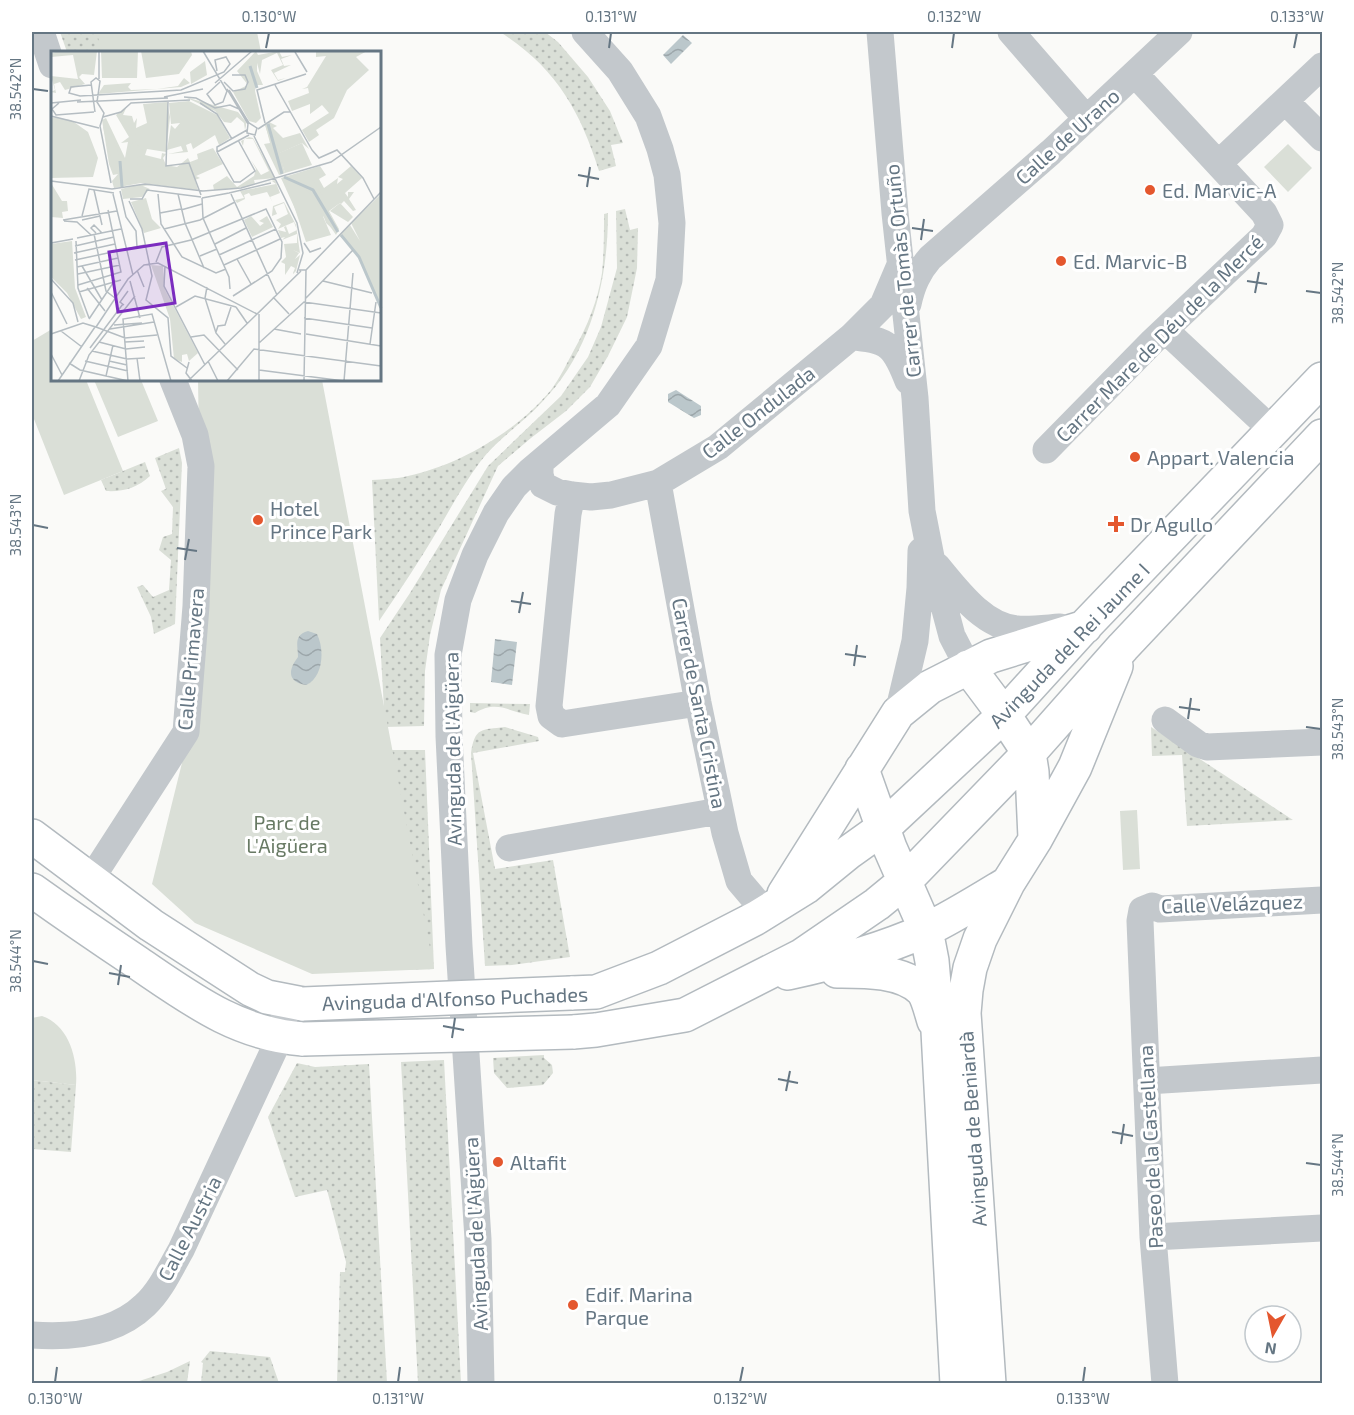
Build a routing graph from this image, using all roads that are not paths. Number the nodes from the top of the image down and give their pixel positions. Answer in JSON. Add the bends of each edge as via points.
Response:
{"nodes":[{"id":1,"x":41,"y":32,"type":"edge"},
{"id":2,"x":585,"y":32,"type":"edge"},
{"id":3,"x":880,"y":32,"type":"edge"},
{"id":4,"x":1011,"y":32,"type":"edge"},
{"id":5,"x":1179,"y":32,"type":"edge"},
{"id":6,"x":51,"y":62,"type":"edge"},
{"id":7,"x":1323,"y":66,"type":"edge"},
{"id":8,"x":1135,"y":74,"type":"junction"},
{"id":9,"x":1286,"y":102,"type":"junction"},
{"id":10,"x":1086,"y":118,"type":"junction"},
{"id":11,"x":1323,"y":138,"type":"edge"},
{"id":12,"x":1219,"y":163,"type":"junction"},
{"id":13,"x":895,"y":213,"type":"junction"},
{"id":14,"x":953,"y":238,"type":"junction"},
{"id":15,"x":900,"y":262,"type":"junction"},
{"id":16,"x":906,"y":310,"type":"junction"},
{"id":17,"x":1165,"y":330,"type":"junction"},
{"id":18,"x":851,"y":337,"type":"junction"},
{"id":19,"x":1323,"y":379,"type":"edge"},
{"id":20,"x":173,"y":381,"type":"edge"},
{"id":21,"x":915,"y":398,"type":"junction"},
{"id":22,"x":1273,"y":431,"type":"junction"},
{"id":23,"x":1323,"y":436,"type":"edge"},
{"id":24,"x":1046,"y":450,"type":"dead end"},
{"id":25,"x":540,"y":463,"type":"junction"},
{"id":26,"x":658,"y":483,"type":"junction"},
{"id":27,"x":572,"y":495,"type":"junction"},
{"id":28,"x":922,"y":511,"type":"junction"},
{"id":29,"x":931,"y":558,"type":"junction"},
{"id":30,"x":1085,"y":626,"type":"junction"},
{"id":31,"x":1122,"y":647,"type":"junction"},
{"id":32,"x":968,"y":667,"type":"junction"},
{"id":33,"x":698,"y":703,"type":"junction"},
{"id":34,"x":898,"y":713,"type":"junction"},
{"id":35,"x":1004,"y":715,"type":"junction"},
{"id":36,"x":1165,"y":720,"type":"dead end"},
{"id":37,"x":1317,"y":736,"type":"edge"},
{"id":38,"x":1029,"y":753,"type":"junction"},
{"id":39,"x":862,"y":769,"type":"junction"},
{"id":40,"x":719,"y":811,"type":"junction"},
{"id":41,"x":884,"y":827,"type":"junction"},
{"id":42,"x":32,"y":836,"type":"edge"},
{"id":43,"x":1035,"y":840,"type":"junction"},
{"id":44,"x":509,"y":848,"type":"dead end"},
{"id":45,"x":32,"y":878,"type":"edge"},
{"id":46,"x":91,"y":879,"type":"junction"},
{"id":47,"x":905,"y":880,"type":"junction"},
{"id":48,"x":1008,"y":883,"type":"junction"},
{"id":49,"x":32,"y":890,"type":"edge"},
{"id":50,"x":1323,"y":900,"type":"edge"},
{"id":51,"x":772,"y":908,"type":"junction"},
{"id":52,"x":1142,"y":910,"type":"joint"},
{"id":53,"x":926,"y":930,"type":"junction"},
{"id":54,"x":798,"y":971,"type":"junction"},
{"id":55,"x":757,"y":980,"type":"junction"},
{"id":56,"x":295,"y":1003,"type":"junction"},
{"id":57,"x":938,"y":1031,"type":"junction"},
{"id":58,"x":292,"y":1038,"type":"junction"},
{"id":59,"x":1323,"y":1070,"type":"edge"},
{"id":60,"x":1147,"y":1081,"type":"junction"},
{"id":61,"x":1323,"y":1228,"type":"edge"},
{"id":62,"x":1154,"y":1237,"type":"junction"},
{"id":63,"x":32,"y":1335,"type":"edge"},
{"id":64,"x":482,"y":1383,"type":"edge"},
{"id":65,"x":957,"y":1383,"type":"edge"},
{"id":66,"x":988,"y":1383,"type":"edge"},
{"id":67,"x":1165,"y":1383,"type":"edge"}],
"edges":[{"from":1,"to":6,"type":"street"},
{"from":2,"to":25,"type":"street","name":"Avinguda de l'Aigüera","via":[[620,71],[648,116],[660,149],[672,223],[669,280],[649,346],[608,405]]},
{"from":3,"to":13,"type":"street","name":"Carrer de Tomàs Ortuño"},
{"from":4,"to":10,"type":"street"},
{"from":5,"to":8,"type":"street","name":"Calle de Urano"},
{"from":7,"to":9,"type":"street"},
{"from":8,"to":10,"type":"street","name":"Calle de Urano"},
{"from":8,"to":12,"type":"street"},
{"from":9,"to":11,"type":"street"},
{"from":9,"to":12,"type":"street"},
{"from":10,"to":14,"type":"street","name":"Calle de Urano"},
{"from":12,"to":17,"type":"street","name":"Carrer Mare de Déu de la Mercé","via":[[1270,225],[1264,236]]},
{"from":13,"to":14,"type":"street","via":[[901,228],[913,241],[929,245]]},
{"from":13,"to":15,"type":"street","name":"Carrer de Tomàs Ortuño"},
{"from":14,"to":16,"type":"street","name":"Calle de Urano","via":[[918,272]]},
{"from":15,"to":16,"type":"street","name":"Carrer de Tomàs Ortuño"},
{"from":15,"to":18,"type":"street","name":"Calle Ondulada","via":[[883,305]]},
{"from":16,"to":21,"type":"street","name":"Carrer de Tomàs Ortuño"},
{"from":17,"to":22,"type":"street"},
{"from":17,"to":24,"type":"street","name":"Carrer Mare de Déu de la Mercé"},
{"from":18,"to":21,"type":"street","via":[[888,344]]},
{"from":18,"to":26,"type":"street","name":"Calle Ondulada","via":[[718,447]]},
{"from":19,"to":22,"type":"main road","name":"Avinguda del Rei Jaume I"},
{"from":20,"to":46,"type":"street","name":"Calle Primavera","via":[[195,435],[201,466],[186,732]]},
{"from":21,"to":28,"type":"street","name":"Carrer de Tomàs Ortuño"},
{"from":22,"to":30,"type":"main road","name":"Avinguda del Rei Jaume I"},
{"from":23,"to":31,"type":"main road","name":"Avinguda del Rei Jaume I"},
{"from":25,"to":27,"type":"street","name":"Calle Ondulada","via":[[543,485]]},
{"from":25,"to":64,"type":"street","name":"Avinguda de l'Aigüera","via":[[514,488],[496,513],[475,555],[459,600],[448,655],[448,736],[478,1239]]},
{"from":26,"to":27,"type":"street","name":"Calle Ondulada","via":[[611,495]]},
{"from":26,"to":33,"type":"street","name":"Carrer de Santa Cristina"},
{"from":27,"to":33,"type":"street","via":[[551,716],[562,724]]},
{"from":28,"to":29,"type":"street","name":"Carrer de Tomàs Ortuño"},
{"from":28,"to":34,"type":"street","name":"Carrer de Tomàs Ortuño","via":[[915,641]]},
{"from":29,"to":30,"type":"street","via":[[958,591],[992,621],[1016,629]]},
{"from":29,"to":32,"type":"street","name":"Carrer de Tomàs Ortuño","via":[[952,636]]},
{"from":30,"to":32,"type":"main road"},
{"from":30,"to":35,"type":"main road","name":"Avinguda del Rei Jaume I"},
{"from":31,"to":38,"type":"main road","name":"Avinguda del Rei Jaume I"},
{"from":31,"to":43,"type":"main road","name":"Avinguda de Beniardà","via":[[1075,766]]},
{"from":32,"to":34,"type":"main road","via":[[930,687]]},
{"from":32,"to":35,"type":"main road"},
{"from":33,"to":40,"type":"street","name":"Carrer de Santa Cristina"},
{"from":34,"to":35,"type":"main road","via":[[950,696],[979,699]]},
{"from":34,"to":39,"type":"main road"},
{"from":35,"to":38,"type":"main road"},
{"from":35,"to":41,"type":"main road","name":"Avinguda del Rei Jaume I"},
{"from":36,"to":37,"type":"street","via":[[1207,747]]},
{"from":38,"to":43,"type":"main road"},
{"from":38,"to":47,"type":"main road","name":"Avinguda del Rei Jaume I"},
{"from":39,"to":41,"type":"main road","name":"Avinguda de Beniardà"},
{"from":39,"to":51,"type":"main road"},
{"from":40,"to":44,"type":"street"},
{"from":40,"to":51,"type":"street","name":"Carrer de Santa Cristina","via":[[739,881],[756,901]]},
{"from":41,"to":47,"type":"main road","name":"Avinguda de Beniardà"},
{"from":41,"to":51,"type":"main road","name":"Avinguda d'Alfonso Puchades"},
{"from":42,"to":46,"type":"main road","name":"Avinguda d'Alfonso Puchades"},
{"from":43,"to":48,"type":"main road","name":"Avinguda de Beniardà"},
{"from":45,"to":46,"type":"main road"},
{"from":46,"to":56,"type":"main road","name":"Avinguda d'Alfonso Puchades","via":[[152,925],[250,989]]},
{"from":47,"to":53,"type":"main road","name":"Avinguda de Beniardà"},
{"from":47,"to":55,"type":"main road","name":"Avinguda d'Alfonso Puchades","via":[[801,956]]},
{"from":48,"to":53,"type":"main road"},
{"from":48,"to":66,"type":"main road","name":"Avinguda de Beniardà","via":[[974,958],[964,1013]]},
{"from":49,"to":58,"type":"main road","name":"Avinguda d'Alfonso Puchades","via":[[209,1009],[244,1026]]},
{"from":50,"to":52,"type":"street","name":"Calle Velázquez","via":[[1160,909],[1152,906]]},
{"from":51,"to":56,"type":"main road","name":"Avinguda d'Alfonso Puchades","bridge":true,"via":[[659,968],[596,992]]},
{"from":52,"to":60,"type":"street","name":"Paseo de la Castellana"},
{"from":53,"to":54,"type":"main road","via":[[856,956]]},
{"from":53,"to":57,"type":"main road","name":"Avinguda de Beniardà"},
{"from":54,"to":55,"type":"main road"},
{"from":54,"to":57,"type":"main road","via":[[875,971],[902,979],[922,991]]},
{"from":55,"to":58,"type":"main road","name":"Avinguda d'Alfonso Puchades","bridge":true,"via":[[685,1015],[596,1030]]},
{"from":56,"to":58,"type":"street","name":"Calle Austria"},
{"from":57,"to":65,"type":"main road","name":"Avinguda de Beniardà"},
{"from":58,"to":63,"type":"street","name":"Calle Austria","via":[[181,1250],[146,1305],[123,1322],[92,1333]]},
{"from":59,"to":60,"type":"street"},
{"from":60,"to":62,"type":"street","name":"Paseo de la Castellana"},
{"from":61,"to":62,"type":"street"},
{"from":62,"to":67,"type":"street","name":"Paseo de la Castellana"}]}
